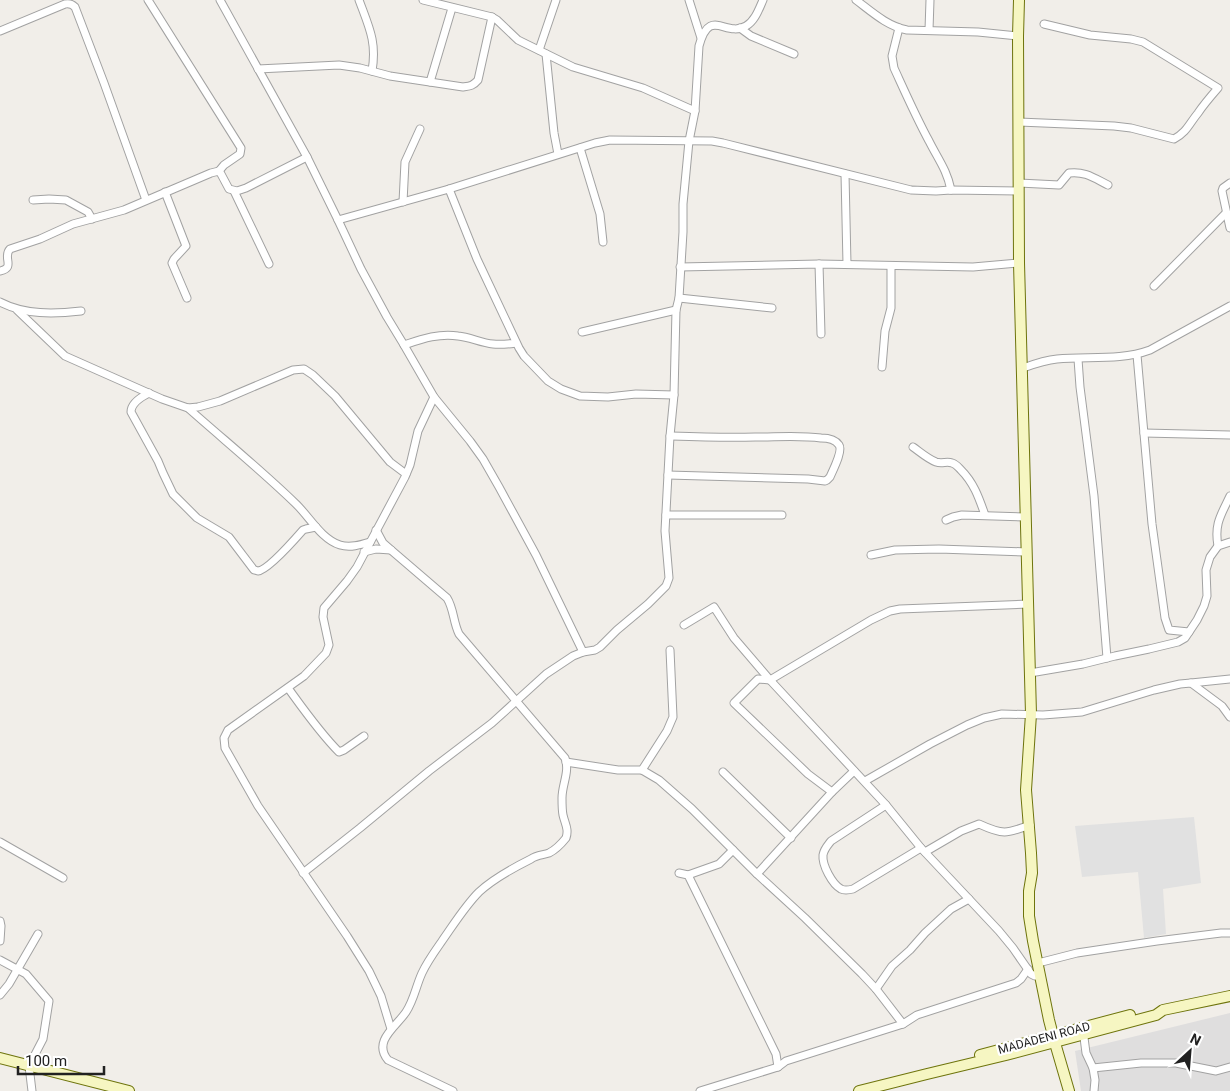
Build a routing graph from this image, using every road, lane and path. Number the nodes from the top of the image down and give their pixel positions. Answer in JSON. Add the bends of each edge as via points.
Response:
{"nodes":[{"id":1,"x":148,"y":0,"type":"edge"},
{"id":2,"x":220,"y":0,"type":"edge"},
{"id":3,"x":359,"y":0,"type":"edge"},
{"id":4,"x":423,"y":0,"type":"edge"},
{"id":5,"x":556,"y":0,"type":"edge"},
{"id":6,"x":689,"y":0,"type":"edge"},
{"id":7,"x":764,"y":0,"type":"edge"},
{"id":8,"x":856,"y":0,"type":"edge"},
{"id":9,"x":930,"y":0,"type":"edge"},
{"id":10,"x":1019,"y":0,"type":"edge"},
{"id":11,"x":70,"y":2,"type":"edge"},
{"id":12,"x":452,"y":8,"type":"junction"},
{"id":13,"x":492,"y":17,"type":"junction"},
{"id":14,"x":1044,"y":24,"type":"dead end"},
{"id":15,"x":740,"y":28,"type":"junction"},
{"id":16,"x":899,"y":28,"type":"junction"},
{"id":17,"x":929,"y":30,"type":"junction"},
{"id":18,"x":0,"y":31,"type":"edge"},
{"id":19,"x":1018,"y":36,"type":"junction"},
{"id":20,"x":701,"y":38,"type":"junction"},
{"id":21,"x":543,"y":52,"type":"junction"},
{"id":22,"x":794,"y":54,"type":"dead end"},
{"id":23,"x":258,"y":69,"type":"junction"},
{"id":24,"x":372,"y":72,"type":"junction"},
{"id":25,"x":430,"y":82,"type":"junction"},
{"id":26,"x":695,"y":111,"type":"junction"},
{"id":27,"x":1019,"y":122,"type":"junction"},
{"id":28,"x":420,"y":129,"type":"dead end"},
{"id":29,"x":689,"y":141,"type":"junction"},
{"id":30,"x":580,"y":148,"type":"junction"},
{"id":31,"x":558,"y":154,"type":"junction"},
{"id":32,"x":307,"y":156,"type":"junction"},
{"id":33,"x":219,"y":171,"type":"junction"},
{"id":34,"x":845,"y":174,"type":"junction"},
{"id":35,"x":1230,"y":183,"type":"edge"},
{"id":36,"x":1108,"y":185,"type":"dead end"},
{"id":37,"x":1019,"y":187,"type":"junction"},
{"id":38,"x":449,"y":189,"type":"junction"},
{"id":39,"x":951,"y":190,"type":"junction"},
{"id":40,"x":234,"y":191,"type":"junction"},
{"id":41,"x":165,"y":192,"type":"junction"},
{"id":42,"x":33,"y":200,"type":"dead end"},
{"id":43,"x":146,"y":200,"type":"junction"},
{"id":44,"x":403,"y":202,"type":"junction"},
{"id":45,"x":1226,"y":213,"type":"junction"},
{"id":46,"x":92,"y":219,"type":"junction"},
{"id":47,"x":338,"y":220,"type":"junction"},
{"id":48,"x":1230,"y":228,"type":"edge"},
{"id":49,"x":603,"y":242,"type":"dead end"},
{"id":50,"x":1020,"y":263,"type":"junction"},
{"id":51,"x":269,"y":264,"type":"dead end"},
{"id":52,"x":819,"y":264,"type":"junction"},
{"id":53,"x":847,"y":264,"type":"junction"},
{"id":54,"x":891,"y":266,"type":"junction"},
{"id":55,"x":680,"y":267,"type":"junction"},
{"id":56,"x":0,"y":272,"type":"edge"},
{"id":57,"x":1154,"y":286,"type":"dead end"},
{"id":58,"x":187,"y":298,"type":"dead end"},
{"id":59,"x":679,"y":298,"type":"junction"},
{"id":60,"x":0,"y":302,"type":"edge"},
{"id":61,"x":1230,"y":306,"type":"edge"},
{"id":62,"x":772,"y":308,"type":"dead end"},
{"id":63,"x":17,"y":310,"type":"junction"},
{"id":64,"x":676,"y":310,"type":"junction"},
{"id":65,"x":81,"y":311,"type":"dead end"},
{"id":66,"x":582,"y":332,"type":"dead end"},
{"id":67,"x":821,"y":334,"type":"dead end"},
{"id":68,"x":516,"y":343,"type":"junction"},
{"id":69,"x":404,"y":345,"type":"junction"},
{"id":70,"x":1137,"y":355,"type":"junction"},
{"id":71,"x":1078,"y":358,"type":"junction"},
{"id":72,"x":882,"y":367,"type":"dead end"},
{"id":73,"x":1023,"y":368,"type":"junction"},
{"id":74,"x":149,"y":393,"type":"junction"},
{"id":75,"x":674,"y":396,"type":"junction"},
{"id":76,"x":434,"y":397,"type":"junction"},
{"id":77,"x":188,"y":408,"type":"junction"},
{"id":78,"x":1144,"y":433,"type":"junction"},
{"id":79,"x":1230,"y":435,"type":"edge"},
{"id":80,"x":670,"y":436,"type":"junction"},
{"id":81,"x":913,"y":447,"type":"dead end"},
{"id":82,"x":406,"y":474,"type":"junction"},
{"id":83,"x":668,"y":476,"type":"junction"},
{"id":84,"x":1230,"y":496,"type":"edge"},
{"id":85,"x":666,"y":515,"type":"junction"},
{"id":86,"x":782,"y":515,"type":"dead end"},
{"id":87,"x":985,"y":515,"type":"junction"},
{"id":88,"x":1026,"y":517,"type":"junction"},
{"id":89,"x":946,"y":520,"type":"dead end"},
{"id":90,"x":316,"y":527,"type":"junction"},
{"id":91,"x":376,"y":530,"type":"junction"},
{"id":92,"x":370,"y":542,"type":"junction"},
{"id":93,"x":1230,"y":542,"type":"edge"},
{"id":94,"x":1218,"y":546,"type":"junction"},
{"id":95,"x":391,"y":550,"type":"junction"},
{"id":96,"x":364,"y":552,"type":"junction"},
{"id":97,"x":1027,"y":552,"type":"junction"},
{"id":98,"x":872,"y":554,"type":"dead end"},
{"id":99,"x":1028,"y":604,"type":"junction"},
{"id":100,"x":684,"y":625,"type":"dead end"},
{"id":101,"x":1189,"y":632,"type":"junction"},
{"id":102,"x":670,"y":650,"type":"dead end"},
{"id":103,"x":583,"y":652,"type":"junction"},
{"id":104,"x":1107,"y":658,"type":"junction"},
{"id":105,"x":1030,"y":673,"type":"junction"},
{"id":106,"x":1230,"y":679,"type":"edge"},
{"id":107,"x":770,"y":680,"type":"junction"},
{"id":108,"x":1191,"y":683,"type":"junction"},
{"id":109,"x":288,"y":688,"type":"junction"},
{"id":110,"x":517,"y":701,"type":"junction"},
{"id":111,"x":1031,"y":714,"type":"junction"},
{"id":112,"x":1230,"y":717,"type":"edge"},
{"id":113,"x":364,"y":736,"type":"dead end"},
{"id":114,"x":566,"y":762,"type":"junction"},
{"id":115,"x":642,"y":770,"type":"junction"},
{"id":116,"x":854,"y":771,"type":"junction"},
{"id":117,"x":723,"y":772,"type":"dead end"},
{"id":118,"x":865,"y":781,"type":"junction"},
{"id":119,"x":832,"y":792,"type":"junction"},
{"id":120,"x":886,"y":805,"type":"junction"},
{"id":121,"x":1030,"y":825,"type":"junction"},
{"id":122,"x":791,"y":838,"type":"junction"},
{"id":123,"x":0,"y":842,"type":"edge"},
{"id":124,"x":733,"y":850,"type":"junction"},
{"id":125,"x":923,"y":850,"type":"junction"},
{"id":126,"x":303,"y":873,"type":"junction"},
{"id":127,"x":679,"y":873,"type":"dead end"},
{"id":128,"x":757,"y":874,"type":"junction"},
{"id":129,"x":688,"y":875,"type":"junction"},
{"id":130,"x":63,"y":878,"type":"dead end"},
{"id":131,"x":969,"y":899,"type":"junction"},
{"id":132,"x":0,"y":921,"type":"edge"},
{"id":133,"x":1230,"y":933,"type":"edge"},
{"id":134,"x":38,"y":934,"type":"dead end"},
{"id":135,"x":0,"y":941,"type":"edge"},
{"id":136,"x":0,"y":960,"type":"edge"},
{"id":137,"x":1038,"y":963,"type":"junction"},
{"id":138,"x":18,"y":969,"type":"junction"},
{"id":139,"x":1028,"y":969,"type":"junction"},
{"id":140,"x":1040,"y":976,"type":"junction"},
{"id":141,"x":876,"y":989,"type":"junction"},
{"id":142,"x":0,"y":995,"type":"edge"},
{"id":143,"x":1230,"y":996,"type":"edge"},
{"id":144,"x":1049,"y":1020,"type":"junction"},
{"id":145,"x":903,"y":1024,"type":"junction"},
{"id":146,"x":391,"y":1029,"type":"junction"},
{"id":147,"x":1083,"y":1031,"type":"junction"},
{"id":148,"x":1068,"y":1032,"type":"junction"},
{"id":149,"x":1054,"y":1039,"type":"junction"},
{"id":150,"x":776,"y":1054,"type":"junction"},
{"id":151,"x":0,"y":1058,"type":"edge"},
{"id":152,"x":786,"y":1061,"type":"junction"},
{"id":153,"x":29,"y":1066,"type":"junction"},
{"id":154,"x":778,"y":1067,"type":"junction"},
{"id":155,"x":1230,"y":1067,"type":"edge"},
{"id":156,"x":1093,"y":1068,"type":"junction"},
{"id":157,"x":32,"y":1091,"type":"edge"},
{"id":158,"x":129,"y":1091,"type":"edge"},
{"id":159,"x":453,"y":1091,"type":"edge"},
{"id":160,"x":700,"y":1091,"type":"edge"},
{"id":161,"x":859,"y":1091,"type":"edge"},
{"id":162,"x":1069,"y":1091,"type":"edge"},
{"id":163,"x":1094,"y":1091,"type":"edge"}],
"edges":[{"from":1,"to":33,"type":"street","via":[[241,148],[240,154]]},
{"from":2,"to":23,"type":"street"},
{"from":3,"to":24,"type":"street","via":[[372,35]]},
{"from":4,"to":12,"type":"street"},
{"from":5,"to":21,"type":"street"},
{"from":6,"to":20,"type":"street"},
{"from":7,"to":15,"type":"street","via":[[753,20]]},
{"from":8,"to":16,"type":"street","via":[[879,18]]},
{"from":9,"to":17,"type":"street"},
{"from":10,"to":19,"type":"street"},
{"from":11,"to":18,"type":"street"},
{"from":11,"to":43,"type":"street","via":[[75,7]]},
{"from":12,"to":13,"type":"street"},
{"from":12,"to":25,"type":"street"},
{"from":13,"to":21,"type":"street","via":[[514,37]]},
{"from":13,"to":25,"type":"street","via":[[478,80],[474,85]]},
{"from":14,"to":27,"type":"street","via":[[1090,35],[1143,42],[1218,88],[1183,134],[1174,139],[1114,126]]},
{"from":15,"to":20,"type":"street","via":[[712,25]]},
{"from":15,"to":22,"type":"street"},
{"from":16,"to":17,"type":"street"},
{"from":16,"to":39,"type":"street","via":[[892,56],[894,68],[928,141],[947,173]]},
{"from":17,"to":19,"type":"street"},
{"from":19,"to":27,"type":"street"},
{"from":20,"to":26,"type":"street"},
{"from":21,"to":26,"type":"street","via":[[573,67],[643,88]]},
{"from":21,"to":31,"type":"street"},
{"from":23,"to":24,"type":"street","via":[[338,65]]},
{"from":23,"to":32,"type":"street"},
{"from":24,"to":25,"type":"street"},
{"from":26,"to":29,"type":"street"},
{"from":27,"to":37,"type":"street"},
{"from":28,"to":44,"type":"street","via":[[405,162]]},
{"from":29,"to":30,"type":"street","via":[[610,140]]},
{"from":29,"to":34,"type":"street","via":[[723,143]]},
{"from":29,"to":55,"type":"street"},
{"from":30,"to":31,"type":"street"},
{"from":30,"to":49,"type":"street","via":[[600,214]]},
{"from":31,"to":38,"type":"street"},
{"from":32,"to":40,"type":"street"},
{"from":32,"to":47,"type":"street"},
{"from":33,"to":40,"type":"street","via":[[229,189]]},
{"from":33,"to":41,"type":"street"},
{"from":34,"to":39,"type":"street","via":[[911,190]]},
{"from":34,"to":53,"type":"street"},
{"from":35,"to":45,"type":"street","via":[[1222,191]]},
{"from":36,"to":37,"type":"street","via":[[1083,172],[1075,172],[1069,173],[1059,185]]},
{"from":37,"to":39,"type":"street"},
{"from":37,"to":50,"type":"street"},
{"from":38,"to":44,"type":"street"},
{"from":38,"to":68,"type":"street"},
{"from":40,"to":51,"type":"street"},
{"from":41,"to":43,"type":"street"},
{"from":41,"to":58,"type":"street","via":[[186,246],[172,263]]},
{"from":42,"to":46,"type":"street","via":[[66,200],[88,212]]},
{"from":43,"to":46,"type":"street"},
{"from":44,"to":47,"type":"street"},
{"from":45,"to":48,"type":"street"},
{"from":45,"to":57,"type":"street"},
{"from":46,"to":56,"type":"street","via":[[10,249],[6,255],[8,266]]},
{"from":47,"to":69,"type":"street","via":[[360,269]]},
{"from":50,"to":54,"type":"street","via":[[973,267]]},
{"from":50,"to":73,"type":"street"},
{"from":52,"to":53,"type":"street"},
{"from":52,"to":55,"type":"street"},
{"from":52,"to":67,"type":"street"},
{"from":53,"to":54,"type":"street"},
{"from":54,"to":72,"type":"street","via":[[891,308]]},
{"from":55,"to":59,"type":"street"},
{"from":59,"to":62,"type":"street"},
{"from":59,"to":64,"type":"street"},
{"from":60,"to":63,"type":"street"},
{"from":61,"to":70,"type":"street"},
{"from":63,"to":65,"type":"street","via":[[56,314]]},
{"from":63,"to":74,"type":"street","via":[[65,356]]},
{"from":64,"to":66,"type":"street"},
{"from":64,"to":75,"type":"street"},
{"from":68,"to":69,"type":"street","via":[[493,344],[443,335]]},
{"from":68,"to":75,"type":"street","via":[[548,381],[580,396]]},
{"from":69,"to":76,"type":"street"},
{"from":70,"to":71,"type":"street"},
{"from":70,"to":78,"type":"street"},
{"from":71,"to":73,"type":"street","via":[[1045,361]]},
{"from":71,"to":104,"type":"street","via":[[1094,496]]},
{"from":73,"to":88,"type":"street"},
{"from":74,"to":77,"type":"street"},
{"from":74,"to":90,"type":"street","via":[[130,410],[173,494],[197,518],[229,537],[254,570],[261,570],[273,561],[303,530]]},
{"from":75,"to":80,"type":"street"},
{"from":76,"to":82,"type":"street","via":[[416,437]]},
{"from":76,"to":103,"type":"street","via":[[483,459],[536,555]]},
{"from":77,"to":82,"type":"street","via":[[208,405],[293,370],[304,369],[335,396],[390,462]]},
{"from":77,"to":90,"type":"street","via":[[296,503]]},
{"from":78,"to":79,"type":"street"},
{"from":78,"to":101,"type":"street","via":[[1165,618],[1169,630]]},
{"from":80,"to":83,"type":"street"},
{"from":80,"to":83,"type":"street","via":[[824,438],[837,443],[840,452],[830,478],[825,481]]},
{"from":81,"to":87,"type":"street","via":[[936,462],[949,462],[970,479]]},
{"from":82,"to":91,"type":"street"},
{"from":83,"to":85,"type":"street"},
{"from":84,"to":94,"type":"street","via":[[1217,526]]},
{"from":85,"to":86,"type":"street"},
{"from":85,"to":103,"type":"street","via":[[669,578],[666,586],[600,647]]},
{"from":87,"to":88,"type":"street"},
{"from":87,"to":89,"type":"street","via":[[962,515]]},
{"from":88,"to":97,"type":"street"},
{"from":90,"to":92,"type":"street","via":[[340,545],[356,546]]},
{"from":91,"to":92,"type":"street"},
{"from":91,"to":95,"type":"street"},
{"from":92,"to":96,"type":"street"},
{"from":93,"to":94,"type":"street"},
{"from":94,"to":101,"type":"street","via":[[1207,564],[1204,606]]},
{"from":95,"to":96,"type":"street"},
{"from":95,"to":110,"type":"street","via":[[447,598],[459,634]]},
{"from":96,"to":109,"type":"street","via":[[357,567],[324,608],[329,645],[326,653]]},
{"from":97,"to":98,"type":"street","via":[[938,549]]},
{"from":97,"to":99,"type":"street"},
{"from":99,"to":105,"type":"street"},
{"from":99,"to":107,"type":"street","via":[[890,611]]},
{"from":100,"to":107,"type":"street","via":[[714,607],[734,638]]},
{"from":101,"to":104,"type":"street","via":[[1178,642]]},
{"from":102,"to":115,"type":"street","via":[[672,717],[667,731]]},
{"from":103,"to":110,"type":"street","via":[[546,674]]},
{"from":104,"to":105,"type":"street"},
{"from":105,"to":111,"type":"street"},
{"from":106,"to":108,"type":"street"},
{"from":107,"to":116,"type":"street"},
{"from":107,"to":119,"type":"street","via":[[758,679],[734,702],[808,774]]},
{"from":108,"to":111,"type":"street","via":[[1154,690],[1082,712]]},
{"from":108,"to":112,"type":"street","via":[[1222,706]]},
{"from":109,"to":113,"type":"street","via":[[339,752]]},
{"from":109,"to":126,"type":"street","via":[[228,730],[224,742],[258,806]]},
{"from":110,"to":114,"type":"street"},
{"from":110,"to":126,"type":"street"},
{"from":111,"to":118,"type":"street","via":[[984,718]]},
{"from":111,"to":121,"type":"street","via":[[1026,790]]},
{"from":114,"to":115,"type":"street","via":[[618,770]]},
{"from":114,"to":146,"type":"street","via":[[562,796],[562,812],[568,828],[566,838],[549,852],[532,857],[479,892],[422,971],[409,1008]]},
{"from":115,"to":124,"type":"street","via":[[659,780],[692,809]]},
{"from":116,"to":118,"type":"street"},
{"from":116,"to":119,"type":"street"},
{"from":117,"to":122,"type":"street"},
{"from":118,"to":120,"type":"street"},
{"from":119,"to":122,"type":"street"},
{"from":120,"to":125,"type":"street"},
{"from":120,"to":125,"type":"street","via":[[831,841],[825,849],[824,863],[835,883],[841,889],[853,888]]},
{"from":121,"to":125,"type":"street","via":[[1004,832],[980,824]]},
{"from":121,"to":137,"type":"street","via":[[1032,873],[1029,916]]},
{"from":122,"to":128,"type":"street"},
{"from":123,"to":130,"type":"street"},
{"from":124,"to":128,"type":"street"},
{"from":124,"to":129,"type":"street","via":[[719,864]]},
{"from":125,"to":131,"type":"street"},
{"from":126,"to":146,"type":"street","via":[[369,971]]},
{"from":127,"to":129,"type":"street"},
{"from":128,"to":141,"type":"street"},
{"from":129,"to":150,"type":"street"},
{"from":131,"to":139,"type":"street","via":[[1000,931]]},
{"from":131,"to":141,"type":"street","via":[[951,909],[925,933],[892,966]]},
{"from":132,"to":135,"type":"street"},
{"from":133,"to":137,"type":"street","via":[[1132,944]]},
{"from":134,"to":138,"type":"street"},
{"from":136,"to":138,"type":"street"},
{"from":137,"to":140,"type":"street"},
{"from":138,"to":142,"type":"street"},
{"from":138,"to":153,"type":"street","via":[[30,978],[48,1001],[43,1039]]},
{"from":139,"to":140,"type":"street","via":[[1031,974]]},
{"from":139,"to":145,"type":"street","via":[[1019,981],[917,1015]]},
{"from":140,"to":144,"type":"street"},
{"from":141,"to":145,"type":"street"},
{"from":143,"to":147,"type":"street","name":"MADADENI ROAD","via":[[1163,1010],[1154,1009]]},
{"from":144,"to":148,"type":"street"},
{"from":144,"to":149,"type":"street"},
{"from":145,"to":152,"type":"street"},
{"from":146,"to":159,"type":"street","via":[[384,1039],[385,1057]]},
{"from":147,"to":148,"type":"street","name":"MADADENI ROAD"},
{"from":147,"to":149,"type":"street","name":"MADADENI ROAD"},
{"from":147,"to":156,"type":"street","via":[[1086,1053]]},
{"from":148,"to":149,"type":"street","name":"MADADENI ROAD"},
{"from":149,"to":161,"type":"street","name":"MADADENI ROAD"},
{"from":149,"to":162,"type":"street"},
{"from":150,"to":152,"type":"street"},
{"from":150,"to":154,"type":"street"},
{"from":151,"to":153,"type":"street"},
{"from":152,"to":154,"type":"street"},
{"from":153,"to":157,"type":"street"},
{"from":153,"to":158,"type":"street"},
{"from":154,"to":160,"type":"street"},
{"from":155,"to":156,"type":"street","via":[[1216,1071],[1176,1063],[1141,1063]]},
{"from":156,"to":163,"type":"street"}]}
